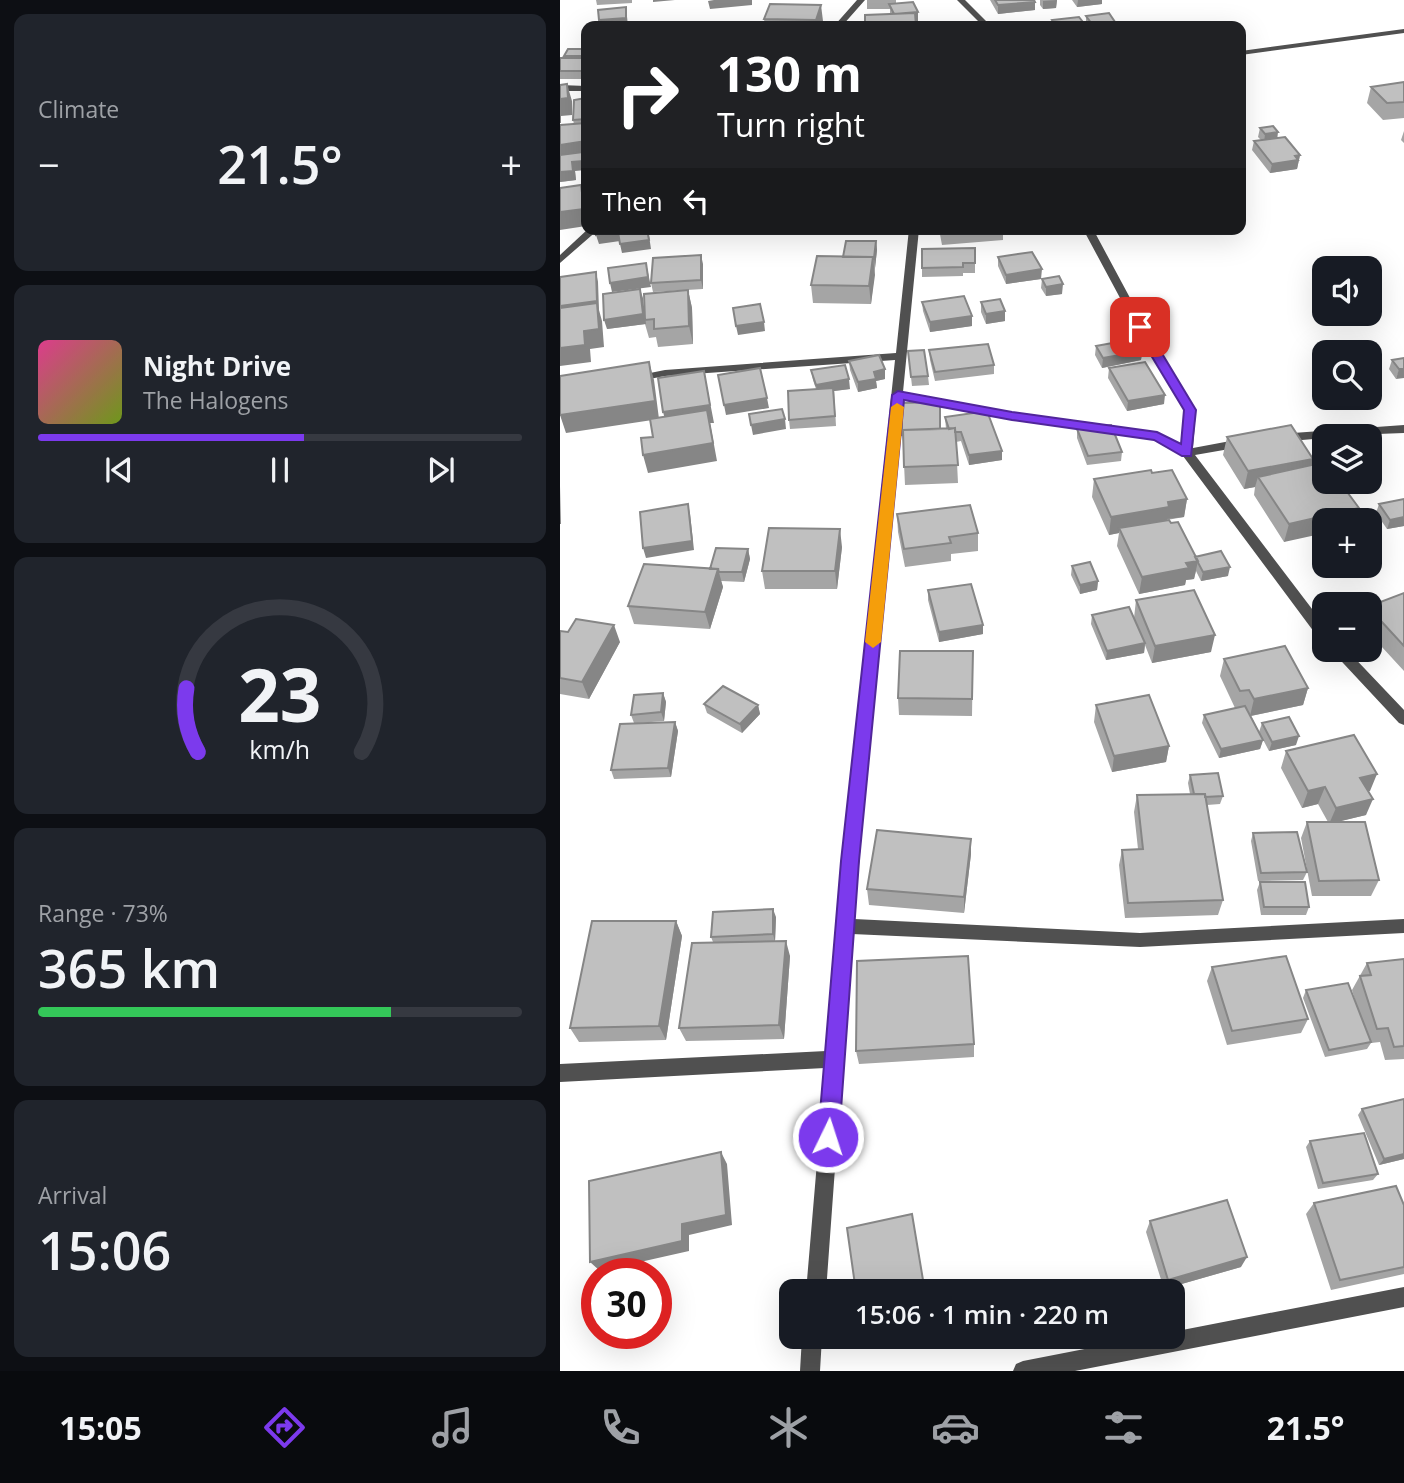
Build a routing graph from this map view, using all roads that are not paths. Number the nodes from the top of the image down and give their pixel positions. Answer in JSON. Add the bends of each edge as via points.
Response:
{"nodes":[{"id":1,"x":861,"y":0,"type":"edge"},
{"id":2,"x":961,"y":0,"type":"edge"},
{"id":3,"x":842,"y":21,"type":"edge"},
{"id":4,"x":982,"y":21,"type":"edge"},
{"id":5,"x":1404,"y":31,"type":"edge"},
{"id":6,"x":1246,"y":52,"type":"edge"},
{"id":7,"x":560,"y":89,"type":"edge"},
{"id":8,"x":581,"y":89,"type":"edge"},
{"id":9,"x":587,"y":235,"type":"edge"},
{"id":10,"x":913,"y":235,"type":"edge"},
{"id":11,"x":1091,"y":235,"type":"edge"},
{"id":12,"x":560,"y":260,"type":"edge"},
{"id":13,"x":902,"y":356,"type":"junction"},
{"id":14,"x":626,"y":380,"type":"edge"},
{"id":15,"x":898,"y":395,"type":"junction"},
{"id":16,"x":1404,"y":429,"type":"edge"},
{"id":17,"x":1268,"y":439,"type":"edge"},
{"id":18,"x":1255,"y":440,"type":"edge"},
{"id":19,"x":1187,"y":453,"type":"junction"},
{"id":20,"x":1312,"y":619,"type":"edge"},
{"id":21,"x":1349,"y":662,"type":"edge"},
{"id":22,"x":1404,"y":719,"type":"edge"},
{"id":23,"x":845,"y":926,"type":"junction"},
{"id":24,"x":1404,"y":926,"type":"edge"},
{"id":25,"x":834,"y":1059,"type":"junction"},
{"id":26,"x":560,"y":1073,"type":"edge"},
{"id":27,"x":817,"y":1279,"type":"edge"},
{"id":28,"x":1404,"y":1297,"type":"edge"},
{"id":29,"x":811,"y":1349,"type":"edge"},
{"id":30,"x":810,"y":1371,"type":"edge"},
{"id":31,"x":1023,"y":1371,"type":"edge"}],
"edges":[{"from":1,"to":3,"type":"street"},
{"from":2,"to":4,"type":"street"},
{"from":5,"to":6,"type":"street"},
{"from":7,"to":8,"type":"street"},
{"from":9,"to":12,"type":"street"},
{"from":10,"to":13,"type":"street"},
{"from":11,"to":19,"type":"street","via":[[1190,410]]},
{"from":13,"to":14,"type":"street","via":[[665,373]]},
{"from":13,"to":15,"type":"street"},
{"from":15,"to":19,"type":"street","via":[[1157,436]]},
{"from":15,"to":23,"type":"street"},
{"from":16,"to":17,"type":"street"},
{"from":18,"to":19,"type":"street"},
{"from":19,"to":20,"type":"street"},
{"from":21,"to":22,"type":"street"},
{"from":23,"to":24,"type":"street","via":[[1140,940]]},
{"from":23,"to":25,"type":"street"},
{"from":25,"to":26,"type":"street"},
{"from":25,"to":27,"type":"street"},
{"from":28,"to":31,"type":"street"},
{"from":29,"to":30,"type":"street"}]}
